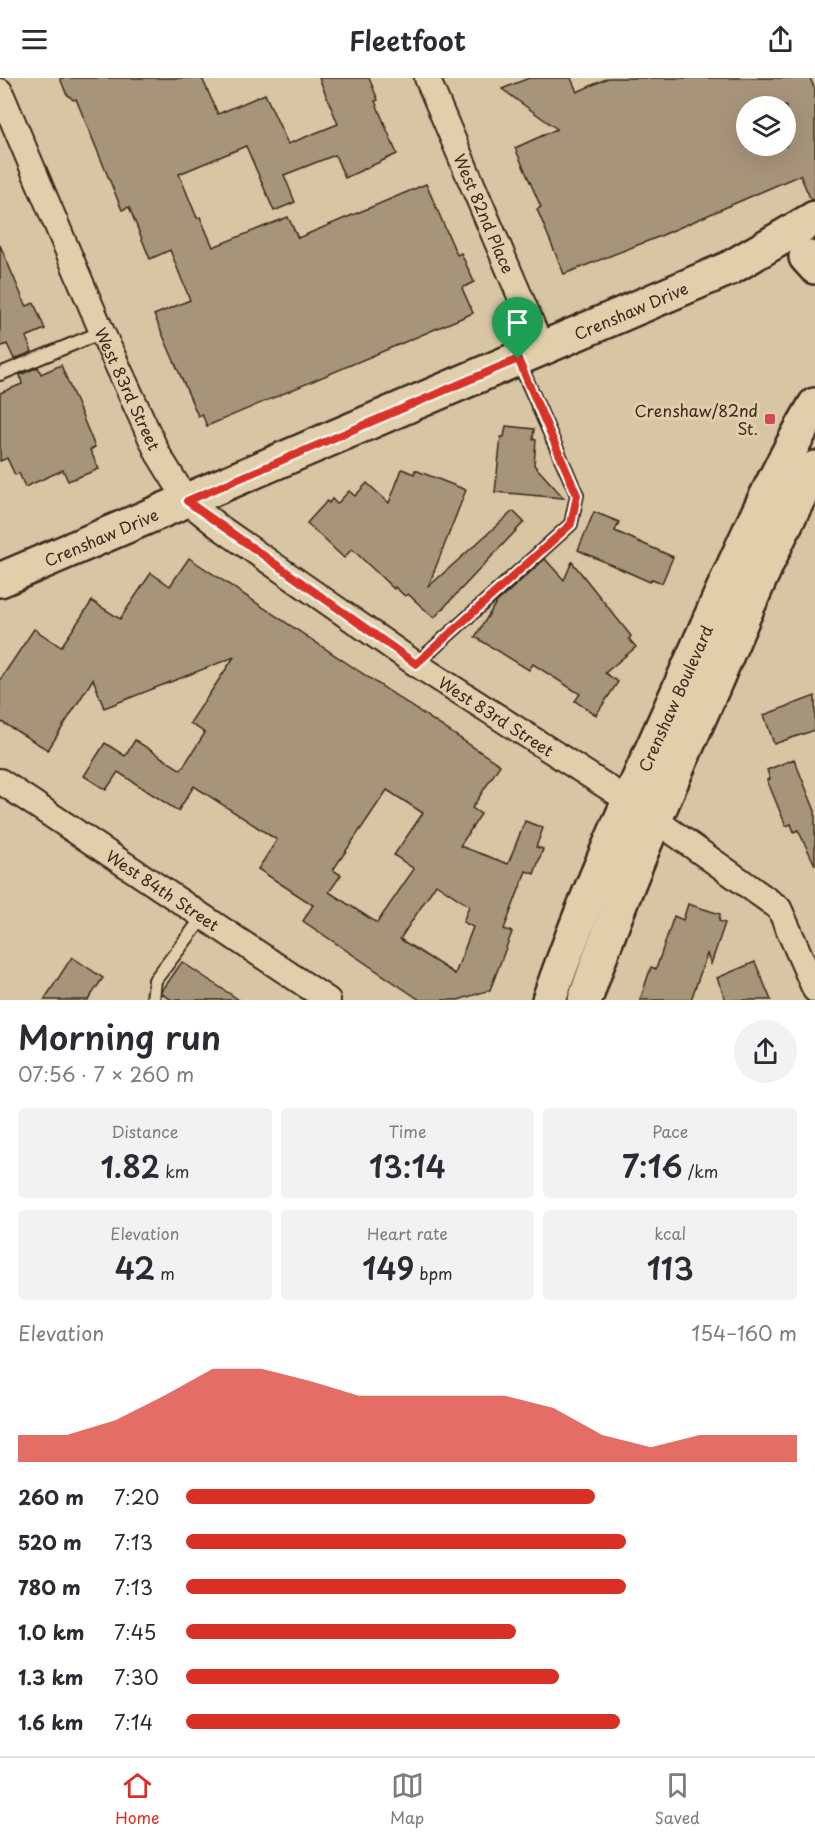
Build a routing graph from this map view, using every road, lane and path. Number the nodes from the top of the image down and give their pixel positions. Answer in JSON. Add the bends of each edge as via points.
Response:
{"nodes":[{"id":1,"x":428,"y":78,"type":"edge"},
{"id":2,"x":0,"y":91,"type":"edge"},
{"id":3,"x":815,"y":218,"type":"edge"},
{"id":4,"x":812,"y":260,"type":"edge"},
{"id":5,"x":730,"y":268,"type":"junction"},
{"id":6,"x":102,"y":332,"type":"junction"},
{"id":7,"x":530,"y":353,"type":"junction"},
{"id":8,"x":0,"y":374,"type":"edge"},
{"id":9,"x":815,"y":405,"type":"edge"},
{"id":10,"x":815,"y":468,"type":"edge"},
{"id":11,"x":187,"y":501,"type":"junction"},
{"id":12,"x":0,"y":580,"type":"edge"},
{"id":13,"x":416,"y":664,"type":"junction"},
{"id":14,"x":0,"y":781,"type":"edge"},
{"id":15,"x":642,"y":810,"type":"junction"},
{"id":16,"x":204,"y":916,"type":"junction"},
{"id":17,"x":815,"y":990,"type":"edge"},
{"id":18,"x":153,"y":1000,"type":"edge"},
{"id":19,"x":328,"y":1000,"type":"edge"},
{"id":20,"x":549,"y":1000,"type":"edge"},
{"id":21,"x":585,"y":1000,"type":"edge"}],
"edges":[{"from":1,"to":7,"type":"street","name":"West 82nd Place"},
{"from":2,"to":6,"type":"street","name":"West 83rd Street"},
{"from":3,"to":5,"type":"main road","name":"Crenshaw Drive"},
{"from":4,"to":5,"type":"main road","name":"Crenshaw Drive"},
{"from":5,"to":7,"type":"main road","name":"Crenshaw Drive"},
{"from":6,"to":8,"type":"lane"},
{"from":6,"to":11,"type":"street","name":"West 83rd Street","via":[[158,454]]},
{"from":7,"to":11,"type":"main road","name":"Crenshaw Drive"},
{"from":7,"to":13,"type":"lane","via":[[577,495],[571,524]]},
{"from":9,"to":15,"type":"main road","name":"Crenshaw Boulevard","via":[[782,460],[721,589]]},
{"from":10,"to":15,"type":"main road","name":"Crenshaw Boulevard"},
{"from":11,"to":12,"type":"main road","name":"Crenshaw Drive"},
{"from":11,"to":13,"type":"street","name":"West 83rd Street"},
{"from":13,"to":15,"type":"street","name":"West 83rd Street"},
{"from":14,"to":16,"type":"street","name":"West 84th Street"},
{"from":15,"to":17,"type":"street","name":"West 83rd Street","via":[[779,909]]},
{"from":15,"to":20,"type":"main road","name":"Crenshaw Boulevard"},
{"from":15,"to":21,"type":"main road","name":"Crenshaw Boulevard","via":[[618,905]]},
{"from":16,"to":18,"type":"lane","via":[[155,980]]},
{"from":16,"to":19,"type":"street","name":"West 84th Street"}]}
